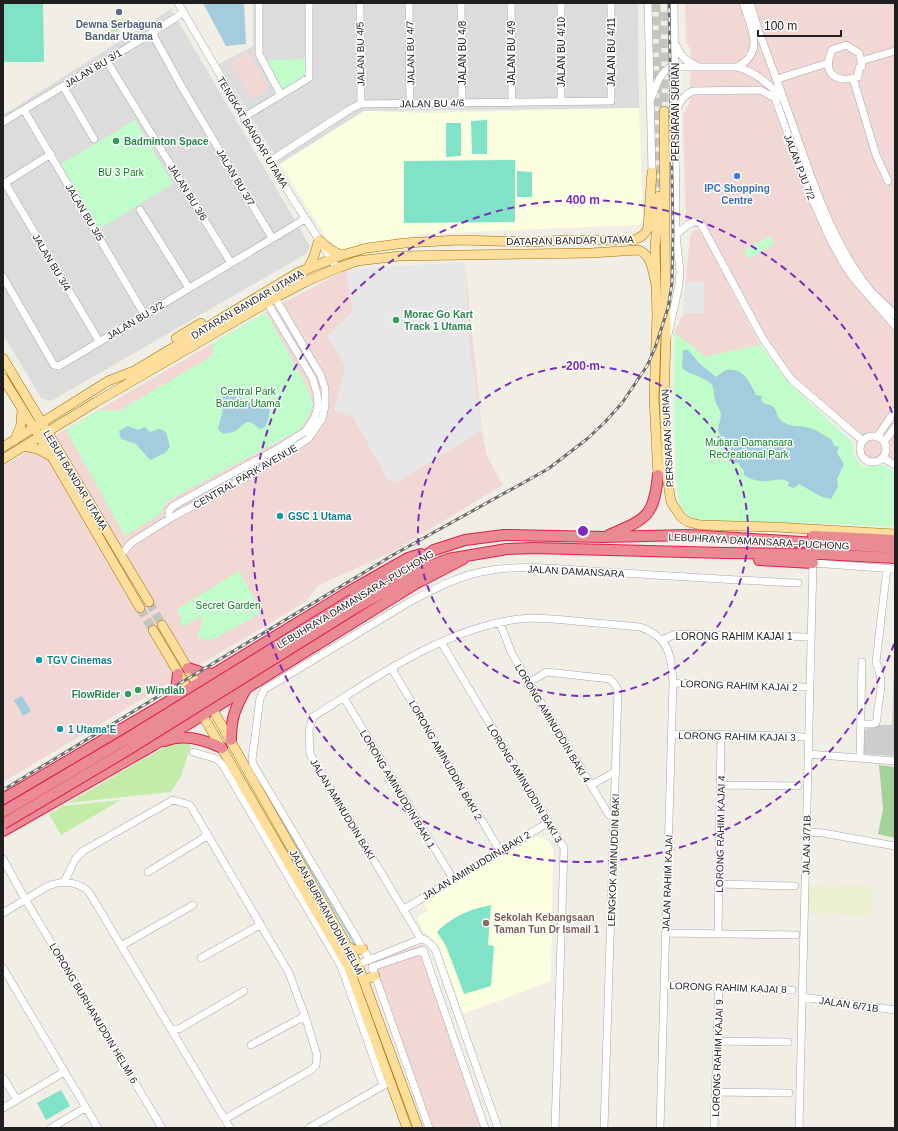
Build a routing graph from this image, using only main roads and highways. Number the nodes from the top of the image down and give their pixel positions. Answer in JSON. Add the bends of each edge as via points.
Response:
{"nodes":[{"id":1,"x":664,"y":111,"type":"tunnel mouth"},
{"id":2,"x":659,"y":196,"type":"tunnel mouth"},
{"id":3,"x":655,"y":248,"type":"junction"},
{"id":4,"x":342,"y":255,"type":"junction"},
{"id":5,"x":308,"y":268,"type":"junction"},
{"id":6,"x":297,"y":273,"type":"junction"},
{"id":7,"x":656,"y":285,"type":"junction"},
{"id":8,"x":3,"y":358,"type":"edge"},
{"id":9,"x":3,"y":378,"type":"edge"},
{"id":10,"x":108,"y":382,"type":"junction"},
{"id":11,"x":22,"y":408,"type":"junction"},
{"id":12,"x":33,"y":409,"type":"junction"},
{"id":13,"x":57,"y":414,"type":"junction"},
{"id":14,"x":64,"y":423,"type":"junction"},
{"id":15,"x":38,"y":426,"type":"junction"},
{"id":16,"x":44,"y":435,"type":"junction"},
{"id":17,"x":14,"y":440,"type":"junction"},
{"id":18,"x":24,"y":446,"type":"junction"},
{"id":19,"x":3,"y":447,"type":"edge"},
{"id":20,"x":58,"y":450,"type":"junction"},
{"id":21,"x":52,"y":457,"type":"junction"},
{"id":22,"x":3,"y":459,"type":"edge"},
{"id":23,"x":658,"y":475,"type":"joint"},
{"id":24,"x":884,"y":534,"type":"joint"},
{"id":25,"x":895,"y":535,"type":"edge"},
{"id":26,"x":604,"y":537,"type":"junction"},
{"id":27,"x":775,"y":540,"type":"junction"},
{"id":28,"x":895,"y":540,"type":"edge"},
{"id":29,"x":895,"y":548,"type":"edge"},
{"id":30,"x":434,"y":550,"type":"junction"},
{"id":31,"x":724,"y":553,"type":"junction"},
{"id":32,"x":469,"y":556,"type":"junction"},
{"id":33,"x":895,"y":558,"type":"edge"},
{"id":34,"x":813,"y":563,"type":"road end"},
{"id":35,"x":149,"y":602,"type":"tunnel mouth"},
{"id":36,"x":355,"y":603,"type":"junction"},
{"id":37,"x":140,"y":608,"type":"tunnel mouth"},
{"id":38,"x":162,"y":625,"type":"tunnel mouth"},
{"id":39,"x":153,"y":630,"type":"tunnel mouth"},
{"id":40,"x":188,"y":668,"type":"junction"},
{"id":41,"x":215,"y":673,"type":"junction"},
{"id":42,"x":178,"y":674,"type":"junction"},
{"id":43,"x":197,"y":684,"type":"junction"},
{"id":44,"x":248,"y":688,"type":"junction"},
{"id":45,"x":188,"y":690,"type":"junction"},
{"id":46,"x":231,"y":696,"type":"junction"},
{"id":47,"x":171,"y":700,"type":"junction"},
{"id":48,"x":212,"y":708,"type":"junction"},
{"id":49,"x":202,"y":714,"type":"junction"},
{"id":50,"x":134,"y":721,"type":"junction"},
{"id":51,"x":186,"y":724,"type":"junction"},
{"id":52,"x":231,"y":740,"type":"junction"},
{"id":53,"x":154,"y":744,"type":"junction"},
{"id":54,"x":222,"y":748,"type":"junction"},
{"id":55,"x":3,"y":799,"type":"edge"},
{"id":56,"x":3,"y":812,"type":"edge"},
{"id":57,"x":3,"y":824,"type":"edge"},
{"id":58,"x":3,"y":831,"type":"edge"},
{"id":59,"x":349,"y":947,"type":"junction"},
{"id":60,"x":363,"y":948,"type":"road end"},
{"id":61,"x":374,"y":972,"type":"road end"},
{"id":62,"x":364,"y":980,"type":"junction"},
{"id":63,"x":417,"y":1127,"type":"edge"},
{"id":64,"x":407,"y":1128,"type":"edge"}],
"edges":[{"from":1,"to":24,"type":"main road","name":"PERSIARAN SURIAN","via":[[664,399],[667,476],[671,502],[681,517],[700,525],[775,526]]},
{"from":2,"to":3,"type":"main road","name":"PERSIARAN SURIAN"},
{"from":3,"to":4,"type":"main road","name":"DATARAN BANDAR UTAMA","via":[[652,172],[648,228],[645,234],[634,240],[459,240],[405,243],[367,248]]},
{"from":3,"to":7,"type":"main road","name":"PERSIARAN SURIAN"},
{"from":4,"to":5,"type":"main road","name":"DATARAN BANDAR UTAMA"},
{"from":4,"to":5,"type":"main road","via":[[330,250],[319,240]]},
{"from":5,"to":6,"type":"main road","name":"DATARAN BANDAR UTAMA"},
{"from":6,"to":10,"type":"main road","name":"DATARAN BANDAR UTAMA","via":[[134,371]]},
{"from":6,"to":10,"type":"main road","via":[[286,274],[265,285]]},
{"from":7,"to":14,"type":"main road","name":"DATARAN BANDAR UTAMA","via":[[647,257],[642,251],[634,250],[399,256],[357,261],[307,281],[271,300]]},
{"from":7,"to":23,"type":"main road","name":"PERSIARAN SURIAN","via":[[654,398]]},
{"from":8,"to":12,"type":"main road","name":"LEBUH BANDAR UTAMA"},
{"from":9,"to":11,"type":"main road","name":"LEBUH BANDAR UTAMA"},
{"from":10,"to":13,"type":"main road","name":"DATARAN BANDAR UTAMA"},
{"from":11,"to":15,"type":"main road","name":"LEBUH BANDAR UTAMA"},
{"from":11,"to":17,"type":"main road","via":[[22,425]]},
{"from":12,"to":13,"type":"main road","via":[[45,414]]},
{"from":12,"to":15,"type":"main road","name":"LEBUH BANDAR UTAMA"},
{"from":13,"to":15,"type":"main road","name":"DATARAN BANDAR UTAMA"},
{"from":14,"to":16,"type":"main road","name":"DATARAN BANDAR UTAMA"},
{"from":14,"to":20,"type":"main road","via":[[58,435]]},
{"from":15,"to":16,"type":"main road","name":"LEBUH BANDAR UTAMA"},
{"from":15,"to":17,"type":"main road","name":"DATARAN BANDAR UTAMA"},
{"from":16,"to":18,"type":"main road","name":"DATARAN BANDAR UTAMA"},
{"from":16,"to":20,"type":"main road","name":"LEBUH BANDAR UTAMA"},
{"from":16,"to":21,"type":"main road"},
{"from":17,"to":19,"type":"main road","name":"DATARAN BANDAR UTAMA"},
{"from":18,"to":21,"type":"main road","via":[[38,449]]},
{"from":18,"to":22,"type":"main road","name":"DATARAN BANDAR UTAMA"},
{"from":20,"to":35,"type":"main road","name":"LEBUH BANDAR UTAMA"},
{"from":21,"to":37,"type":"main road","name":"LEBUH BANDAR UTAMA"},
{"from":23,"to":26,"type":"highway","via":[[656,493],[646,516],[635,524]]},
{"from":24,"to":25,"type":"highway"},
{"from":26,"to":27,"type":"highway","name":"LEBUHRAYA DAMANSARA–PUCHONG","via":[[688,535]]},
{"from":26,"to":30,"type":"highway","name":"LEBUHRAYA DAMANSARA–PUCHONG","via":[[504,535],[464,540]]},
{"from":27,"to":28,"type":"highway","via":[[801,535]]},
{"from":27,"to":29,"type":"highway","name":"LEBUHRAYA DAMANSARA–PUCHONG"},
{"from":30,"to":36,"type":"highway","name":"LEBUHRAYA DAMANSARA–PUCHONG"},
{"from":30,"to":41,"type":"highway","via":[[408,558]]},
{"from":31,"to":32,"type":"highway","name":"LEBUHRAYA DAMANSARA–PUCHONG","via":[[533,548],[507,549]]},
{"from":31,"to":33,"type":"highway","name":"LEBUHRAYA DAMANSARA–PUCHONG"},
{"from":31,"to":34,"type":"highway","via":[[741,558]]},
{"from":32,"to":36,"type":"highway","name":"LEBUHRAYA DAMANSARA–PUCHONG","via":[[448,559],[430,566]]},
{"from":32,"to":44,"type":"highway","via":[[417,584]]},
{"from":36,"to":56,"type":"highway","name":"LEBUHRAYA DAMANSARA–PUCHONG","bridge":true},
{"from":36,"to":57,"type":"highway","name":"LEBUHRAYA DAMANSARA–PUCHONG","bridge":true,"via":[[126,751]]},
{"from":38,"to":40,"type":"main road"},
{"from":39,"to":42,"type":"main road"},
{"from":40,"to":41,"type":"highway","via":[[203,674]]},
{"from":40,"to":43,"type":"main road"},
{"from":41,"to":43,"type":"highway"},
{"from":41,"to":46,"type":"highway","via":[[216,691],[224,698]]},
{"from":42,"to":45,"type":"main road"},
{"from":42,"to":47,"type":"highway","via":[[176,690]]},
{"from":43,"to":45,"type":"highway"},
{"from":43,"to":48,"type":"main road"},
{"from":44,"to":46,"type":"highway"},
{"from":44,"to":52,"type":"highway","via":[[233,713]]},
{"from":45,"to":47,"type":"highway"},
{"from":45,"to":49,"type":"main road"},
{"from":46,"to":48,"type":"highway"},
{"from":47,"to":50,"type":"highway"},
{"from":48,"to":49,"type":"highway"},
{"from":48,"to":52,"type":"main road","name":"JALAN BURHANUDDIN HELMI"},
{"from":49,"to":51,"type":"highway"},
{"from":49,"to":54,"type":"main road","name":"JALAN BURHANUDDIN HELMI"},
{"from":50,"to":51,"type":"highway","via":[[174,701],[179,702],[186,710],[189,716]]},
{"from":50,"to":55,"type":"highway"},
{"from":51,"to":53,"type":"highway"},
{"from":52,"to":59,"type":"main road","name":"JALAN BURHANUDDIN HELMI"},
{"from":53,"to":54,"type":"highway","via":[[173,738],[187,738]]},
{"from":53,"to":58,"type":"highway"},
{"from":54,"to":64,"type":"main road","name":"JALAN BURHANUDDIN HELMI","via":[[349,968],[387,1084]]},
{"from":59,"to":60,"type":"main road","via":[[354,950]]},
{"from":59,"to":62,"type":"main road","name":"JALAN BURHANUDDIN HELMI"},
{"from":61,"to":62,"type":"main road"},
{"from":62,"to":63,"type":"main road","name":"JALAN BURHANUDDIN HELMI"}]}
